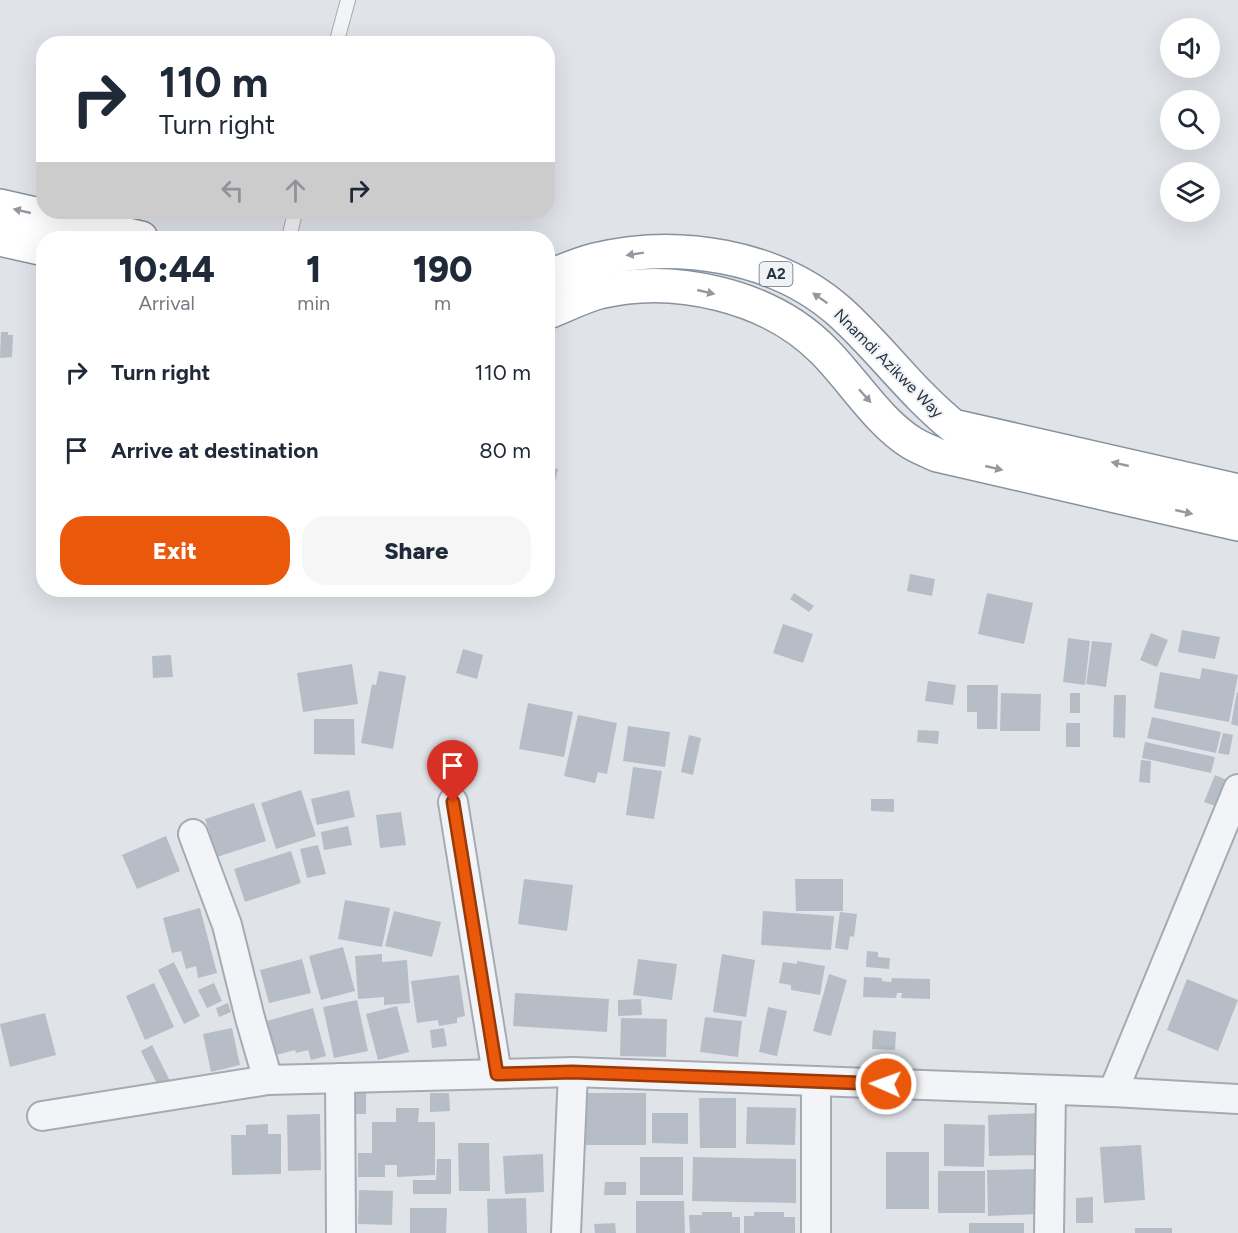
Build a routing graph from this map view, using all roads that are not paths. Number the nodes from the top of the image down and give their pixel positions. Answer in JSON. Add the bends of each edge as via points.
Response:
{"nodes":[{"id":1,"x":348,"y":0,"type":"edge"},
{"id":2,"x":338,"y":36,"type":"edge"},
{"id":3,"x":0,"y":206,"type":"edge"},
{"id":4,"x":36,"y":214,"type":"edge"},
{"id":5,"x":57,"y":219,"type":"edge"},
{"id":6,"x":110,"y":231,"type":"edge"},
{"id":7,"x":0,"y":239,"type":"edge"},
{"id":8,"x":36,"y":247,"type":"edge"},
{"id":9,"x":555,"y":274,"type":"edge"},
{"id":10,"x":555,"y":309,"type":"edge"},
{"id":11,"x":1235,"y":483,"type":"edge"},
{"id":12,"x":1238,"y":524,"type":"edge"},
{"id":13,"x":1238,"y":789,"type":"edge"},
{"id":14,"x":453,"y":802,"type":"dead end"},
{"id":15,"x":193,"y":834,"type":"dead end"},
{"id":16,"x":573,"y":1072,"type":"junction"},
{"id":17,"x":497,"y":1074,"type":"junction"},
{"id":18,"x":340,"y":1078,"type":"junction"},
{"id":19,"x":268,"y":1080,"type":"junction"},
{"id":20,"x":816,"y":1081,"type":"junction"},
{"id":21,"x":1051,"y":1090,"type":"junction"},
{"id":22,"x":1113,"y":1092,"type":"junction"},
{"id":23,"x":1238,"y":1099,"type":"edge"},
{"id":24,"x":42,"y":1116,"type":"dead end"},
{"id":25,"x":341,"y":1233,"type":"edge"},
{"id":26,"x":566,"y":1233,"type":"edge"},
{"id":27,"x":816,"y":1233,"type":"edge"},
{"id":28,"x":1049,"y":1233,"type":"edge"}],
"edges":[{"from":1,"to":2,"type":"lane"},
{"from":4,"to":3,"type":"highway","one_way":true},
{"from":6,"to":5,"type":"highway","one_way":true},
{"from":7,"to":8,"type":"highway"},
{"from":11,"to":9,"type":"highway","name":"Nnamdi Azikwe Way","number":"A2","one_way":true,"via":[[953,426],[840,312],[798,282],[754,265],[707,254],[654,251],[595,260]]},
{"from":10,"to":12,"type":"highway","number":"A2","one_way":true,"via":[[598,292],[648,286],[700,290],[744,302],[785,319],[823,350],[895,430],[937,455]]},
{"from":13,"to":22,"type":"street"},
{"from":14,"to":17,"type":"street"},
{"from":15,"to":19,"type":"street","via":[[227,925]]},
{"from":16,"to":17,"type":"street"},
{"from":16,"to":20,"type":"street"},
{"from":16,"to":26,"type":"street"},
{"from":17,"to":18,"type":"street"},
{"from":18,"to":19,"type":"street"},
{"from":18,"to":25,"type":"street"},
{"from":19,"to":24,"type":"street"},
{"from":20,"to":21,"type":"street"},
{"from":20,"to":27,"type":"street"},
{"from":21,"to":22,"type":"street"},
{"from":21,"to":28,"type":"street"},
{"from":22,"to":23,"type":"street"}]}
